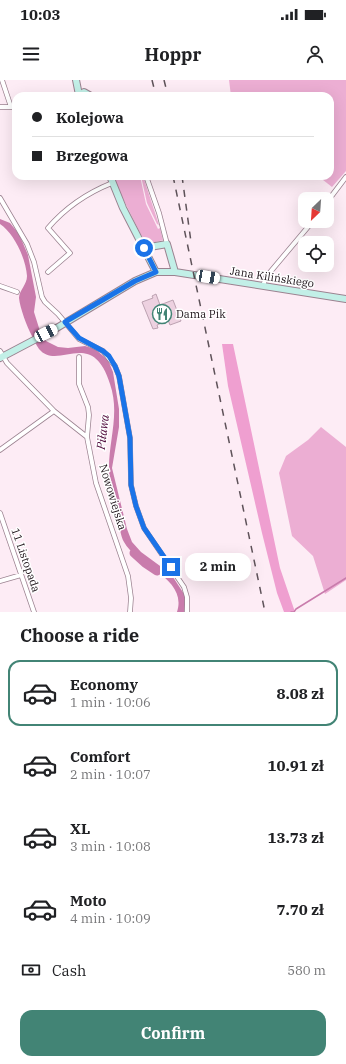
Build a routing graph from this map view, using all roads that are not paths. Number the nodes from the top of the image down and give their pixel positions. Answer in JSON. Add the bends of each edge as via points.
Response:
{"nodes":[{"id":1,"x":2,"y":80,"type":"edge"},
{"id":2,"x":76,"y":80,"type":"edge"},
{"id":3,"x":80,"y":92,"type":"edge"},
{"id":4,"x":0,"y":107,"type":"edge"},
{"id":5,"x":11,"y":107,"type":"joint"},
{"id":6,"x":346,"y":177,"type":"edge"},
{"id":7,"x":111,"y":180,"type":"edge"},
{"id":8,"x":147,"y":180,"type":"edge"},
{"id":9,"x":112,"y":183,"type":"junction"},
{"id":10,"x":334,"y":193,"type":"edge"},
{"id":11,"x":0,"y":198,"type":"edge"},
{"id":12,"x":306,"y":228,"type":"edge"},
{"id":13,"x":167,"y":244,"type":"junction"},
{"id":14,"x":144,"y":248,"type":"junction"},
{"id":15,"x":48,"y":272,"type":"dead end"},
{"id":16,"x":156,"y":272,"type":"junction"},
{"id":17,"x":175,"y":272,"type":"junction"},
{"id":18,"x":0,"y":286,"type":"edge"},
{"id":19,"x":262,"y":286,"type":"junction"},
{"id":20,"x":17,"y":292,"type":"dead end"},
{"id":21,"x":346,"y":299,"type":"edge"},
{"id":22,"x":65,"y":322,"type":"junction"},
{"id":23,"x":1,"y":355,"type":"edge"},
{"id":24,"x":79,"y":357,"type":"dead end"},
{"id":25,"x":54,"y":411,"type":"junction"},
{"id":26,"x":87,"y":437,"type":"junction"},
{"id":27,"x":0,"y":450,"type":"edge"},
{"id":28,"x":0,"y":513,"type":"edge"},
{"id":29,"x":21,"y":575,"type":"junction"},
{"id":30,"x":0,"y":581,"type":"edge"},
{"id":31,"x":34,"y":612,"type":"edge"},
{"id":32,"x":130,"y":612,"type":"edge"},
{"id":33,"x":187,"y":612,"type":"edge"}],
"edges":[{"from":1,"to":5,"type":"street"},
{"from":2,"to":3,"type":"street"},
{"from":4,"to":5,"type":"street"},
{"from":6,"to":10,"type":"street"},
{"from":7,"to":9,"type":"street"},
{"from":8,"to":13,"type":"street"},
{"from":9,"to":14,"type":"street"},
{"from":9,"to":15,"type":"street","via":[[78,200],[48,228],[70,253]]},
{"from":11,"to":22,"type":"street","via":[[27,244],[43,299]]},
{"from":12,"to":19,"type":"street","via":[[266,277]]},
{"from":13,"to":14,"type":"street"},
{"from":13,"to":17,"type":"street"},
{"from":14,"to":16,"type":"street"},
{"from":16,"to":17,"type":"street","name":"Jana Kilińskiego"},
{"from":16,"to":22,"type":"street","name":"Jana Kilińskiego","via":[[135,281]]},
{"from":17,"to":19,"type":"street","name":"Jana Kilińskiego"},
{"from":18,"to":20,"type":"street"},
{"from":19,"to":21,"type":"street","name":"Jana Kilińskiego"},
{"from":22,"to":23,"type":"street","name":"Jana Kilińskiego","via":[[31,342]]},
{"from":22,"to":33,"type":"street","via":[[79,338],[109,356],[115,366],[130,438],[131,485],[136,506],[144,528],[184,587],[188,596]]},
{"from":23,"to":25,"type":"street"},
{"from":24,"to":26,"type":"street","name":"Nowowiejska","via":[[79,384],[89,415]]},
{"from":25,"to":26,"type":"street"},
{"from":25,"to":27,"type":"street"},
{"from":26,"to":32,"type":"street","name":"Nowowiejska","via":[[96,483],[128,576]]},
{"from":28,"to":29,"type":"street","name":"11 Listopada"},
{"from":29,"to":30,"type":"street"},
{"from":29,"to":31,"type":"street","name":"11 Listopada"}]}
